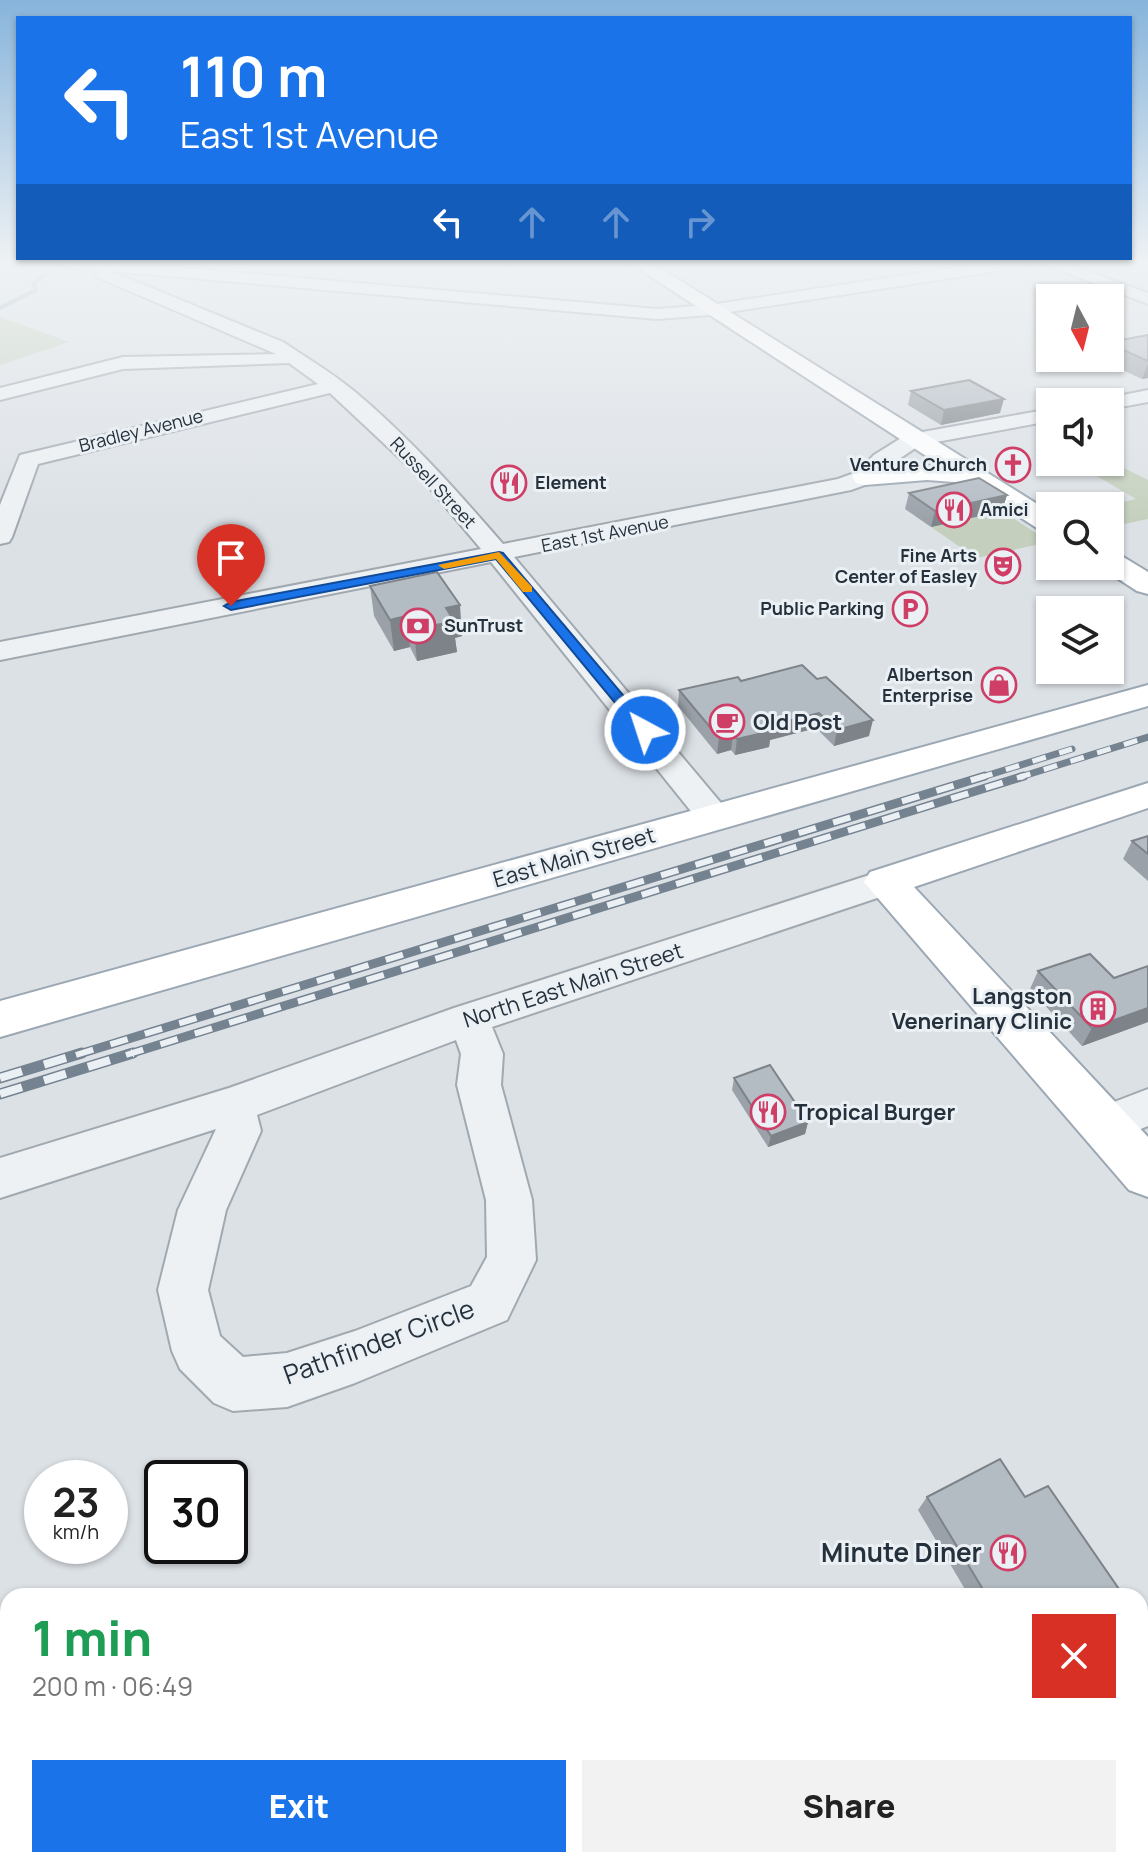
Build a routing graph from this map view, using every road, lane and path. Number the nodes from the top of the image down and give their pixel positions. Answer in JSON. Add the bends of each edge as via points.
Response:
{"nodes":[{"id":1,"x":281,"y":350,"type":"edge"},
{"id":2,"x":773,"y":350,"type":"edge"},
{"id":3,"x":293,"y":357,"type":"junction"},
{"id":4,"x":333,"y":386,"type":"junction"},
{"id":5,"x":0,"y":394,"type":"edge"},
{"id":6,"x":1036,"y":418,"type":"edge"},
{"id":7,"x":914,"y":440,"type":"junction"},
{"id":8,"x":972,"y":476,"type":"junction"},
{"id":9,"x":865,"y":477,"type":"junction"},
{"id":10,"x":1036,"y":515,"type":"edge"},
{"id":11,"x":0,"y":537,"type":"edge"},
{"id":12,"x":499,"y":555,"type":"junction"},
{"id":13,"x":1124,"y":570,"type":"edge"},
{"id":14,"x":1148,"y":585,"type":"edge"},
{"id":15,"x":0,"y":651,"type":"edge"},
{"id":16,"x":1148,"y":695,"type":"edge"},
{"id":17,"x":1148,"y":795,"type":"edge"},
{"id":18,"x":714,"y":817,"type":"junction"},
{"id":19,"x":885,"y":882,"type":"junction"},
{"id":20,"x":0,"y":1019,"type":"edge"},
{"id":21,"x":468,"y":1019,"type":"junction"},
{"id":22,"x":233,"y":1105,"type":"junction"},
{"id":23,"x":1148,"y":1107,"type":"edge"},
{"id":24,"x":1104,"y":1125,"type":"junction"},
{"id":25,"x":1148,"y":1174,"type":"edge"},
{"id":26,"x":0,"y":1178,"type":"edge"}],
"edges":[{"from":1,"to":3,"type":"street","name":"Russell Street"},
{"from":2,"to":7,"type":"main road"},
{"from":3,"to":4,"type":"street","name":"Russell Street"},
{"from":3,"to":5,"type":"street","via":[[123,363]]},
{"from":4,"to":11,"type":"street","name":"Bradley Avenue","via":[[28,460]]},
{"from":4,"to":12,"type":"street","name":"Russell Street","via":[[431,475]]},
{"from":6,"to":7,"type":"street"},
{"from":7,"to":8,"type":"main road"},
{"from":7,"to":9,"type":"street","name":"East 1st Avenue"},
{"from":8,"to":9,"type":"main road","via":[[939,471]]},
{"from":8,"to":10,"type":"main road"},
{"from":9,"to":12,"type":"street","name":"East 1st Avenue","via":[[807,494]]},
{"from":12,"to":15,"type":"street","name":"East 1st Avenue"},
{"from":12,"to":18,"type":"street","name":"Russell Street"},
{"from":13,"to":14,"type":"main road"},
{"from":16,"to":18,"type":"main road","name":"East Main Street"},
{"from":17,"to":19,"type":"main road","name":"North East Main Street"},
{"from":18,"to":20,"type":"main road","name":"East Main Street"},
{"from":19,"to":21,"type":"street","name":"North East Main Street"},
{"from":19,"to":24,"type":"main road"},
{"from":21,"to":22,"type":"street","name":"North East Main Street"},
{"from":21,"to":22,"type":"street","name":"Pathfinder Circle","via":[[482,1054],[479,1085],[509,1200],[512,1260],[489,1303],[287,1380],[233,1384],[198,1351],[183,1290],[202,1210],[239,1131]]},
{"from":22,"to":26,"type":"street","name":"North East Main Street"},
{"from":23,"to":24,"type":"street"},
{"from":24,"to":25,"type":"main road"}]}
